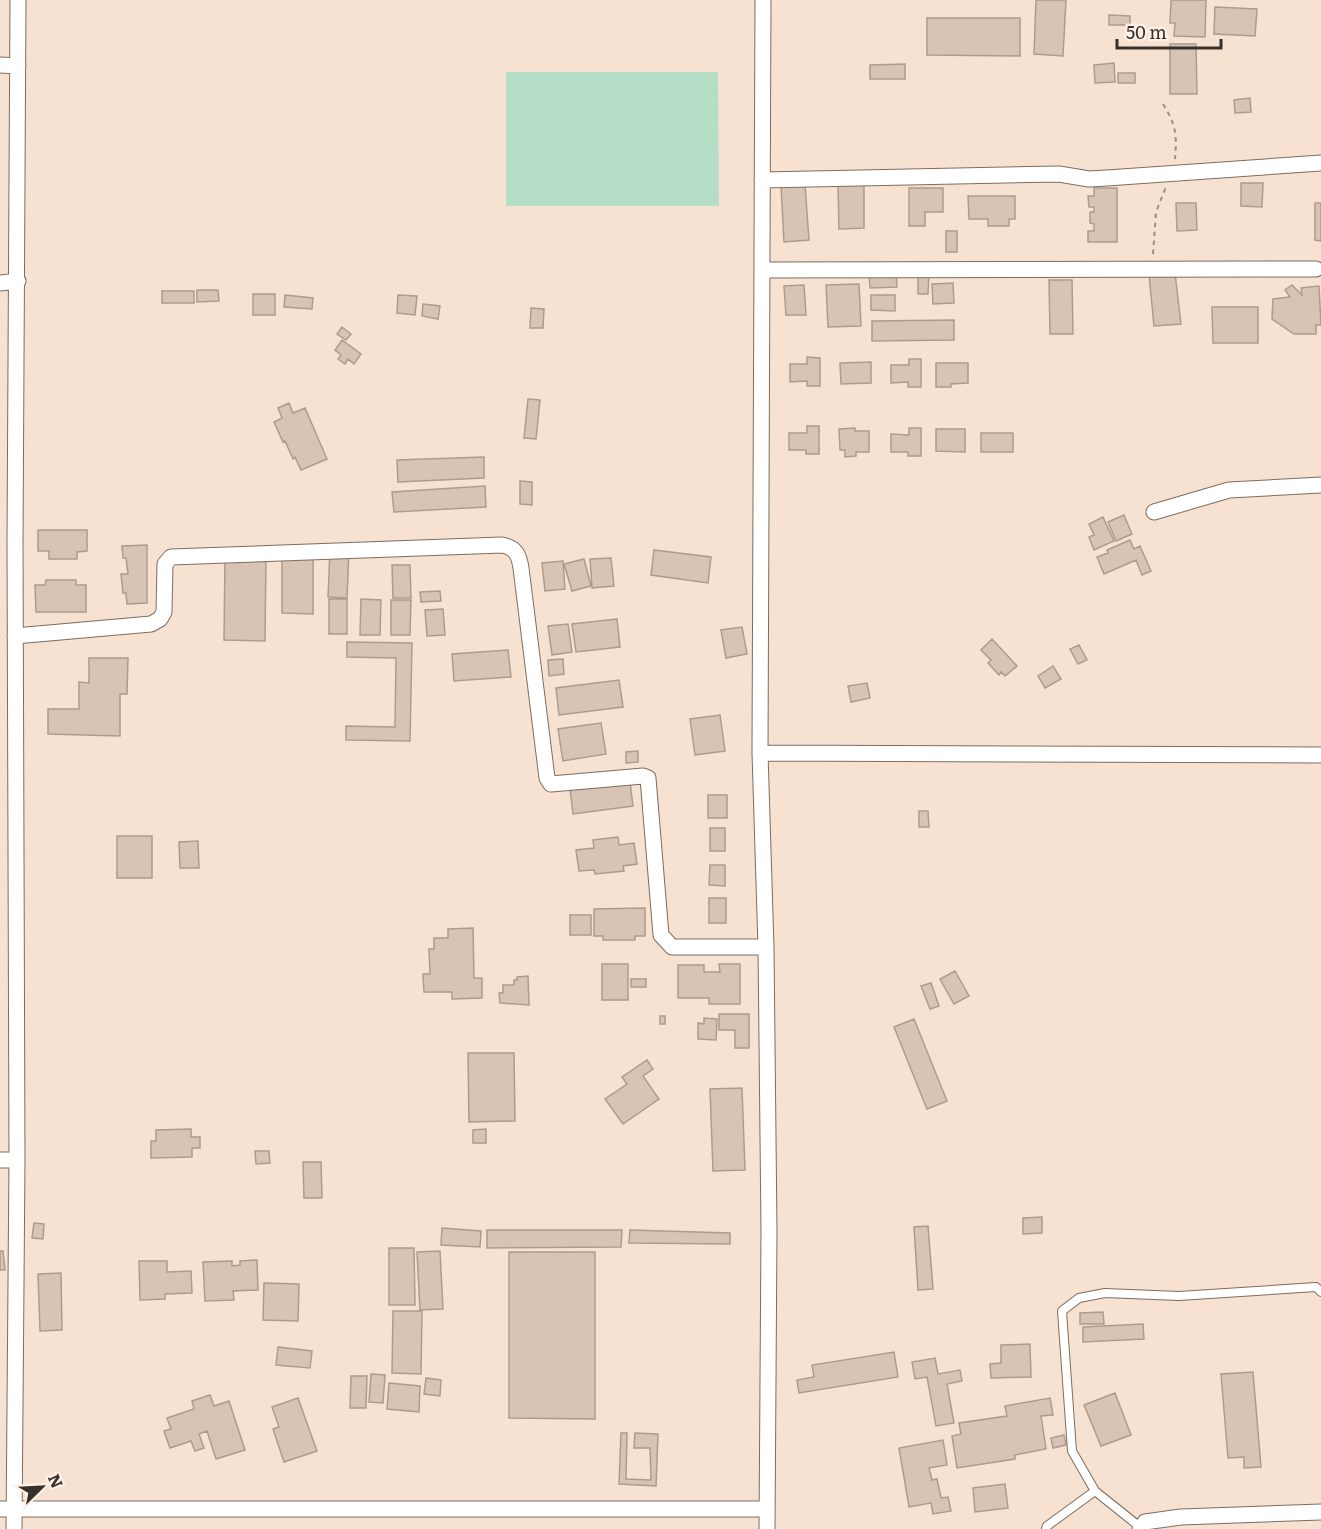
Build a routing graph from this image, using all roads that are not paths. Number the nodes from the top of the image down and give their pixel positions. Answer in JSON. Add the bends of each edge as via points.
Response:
{"nodes":[{"id":1,"x":18,"y":0,"type":"edge"},
{"id":2,"x":763,"y":0,"type":"edge"},
{"id":3,"x":0,"y":65,"type":"edge"},
{"id":4,"x":18,"y":66,"type":"junction"},
{"id":5,"x":1321,"y":164,"type":"edge"},
{"id":6,"x":762,"y":180,"type":"junction"},
{"id":7,"x":1316,"y":269,"type":"dead end"},
{"id":8,"x":763,"y":270,"type":"junction"},
{"id":9,"x":18,"y":281,"type":"junction"},
{"id":10,"x":0,"y":283,"type":"edge"},
{"id":11,"x":1321,"y":485,"type":"edge"},
{"id":12,"x":1154,"y":512,"type":"dead end"},
{"id":13,"x":7,"y":543,"type":"edge"},
{"id":14,"x":15,"y":636,"type":"junction"},
{"id":15,"x":760,"y":753,"type":"junction"},
{"id":16,"x":1321,"y":755,"type":"edge"},
{"id":17,"x":766,"y":947,"type":"junction"},
{"id":18,"x":0,"y":1160,"type":"edge"},
{"id":19,"x":17,"y":1160,"type":"junction"},
{"id":20,"x":1321,"y":1292,"type":"edge"},
{"id":21,"x":1095,"y":1491,"type":"junction"},
{"id":22,"x":7,"y":1509,"type":"edge"},
{"id":23,"x":766,"y":1509,"type":"junction"},
{"id":24,"x":1321,"y":1512,"type":"edge"},
{"id":25,"x":1140,"y":1528,"type":"edge"},
{"id":26,"x":14,"y":1529,"type":"edge"},
{"id":27,"x":767,"y":1529,"type":"edge"},
{"id":28,"x":1046,"y":1529,"type":"edge"}],
"edges":[{"from":1,"to":4,"type":"street"},
{"from":2,"to":6,"type":"street"},
{"from":3,"to":4,"type":"street"},
{"from":4,"to":9,"type":"street"},
{"from":5,"to":6,"type":"street","via":[[1089,179],[1059,174]]},
{"from":6,"to":8,"type":"street"},
{"from":7,"to":8,"type":"street"},
{"from":8,"to":15,"type":"street"},
{"from":9,"to":10,"type":"street"},
{"from":9,"to":13,"type":"street"},
{"from":11,"to":12,"type":"street","via":[[1229,490]]},
{"from":13,"to":14,"type":"street"},
{"from":14,"to":17,"type":"street","via":[[151,624],[164,612],[165,564],[171,557],[511,547],[519,555],[545,771],[551,784],[648,778],[661,935],[665,942],[672,947]]},
{"from":14,"to":19,"type":"street"},
{"from":15,"to":16,"type":"street"},
{"from":15,"to":17,"type":"street"},
{"from":17,"to":23,"type":"street"},
{"from":18,"to":19,"type":"street"},
{"from":19,"to":22,"type":"street"},
{"from":20,"to":21,"type":"lane","via":[[1316,1287],[1179,1296],[1105,1293],[1079,1298],[1062,1311],[1072,1451]]},
{"from":21,"to":25,"type":"lane"},
{"from":21,"to":28,"type":"lane"},
{"from":22,"to":23,"type":"street"},
{"from":22,"to":26,"type":"street"},
{"from":23,"to":27,"type":"street"},
{"from":24,"to":25,"type":"street","via":[[1181,1516],[1145,1522]]}]}
